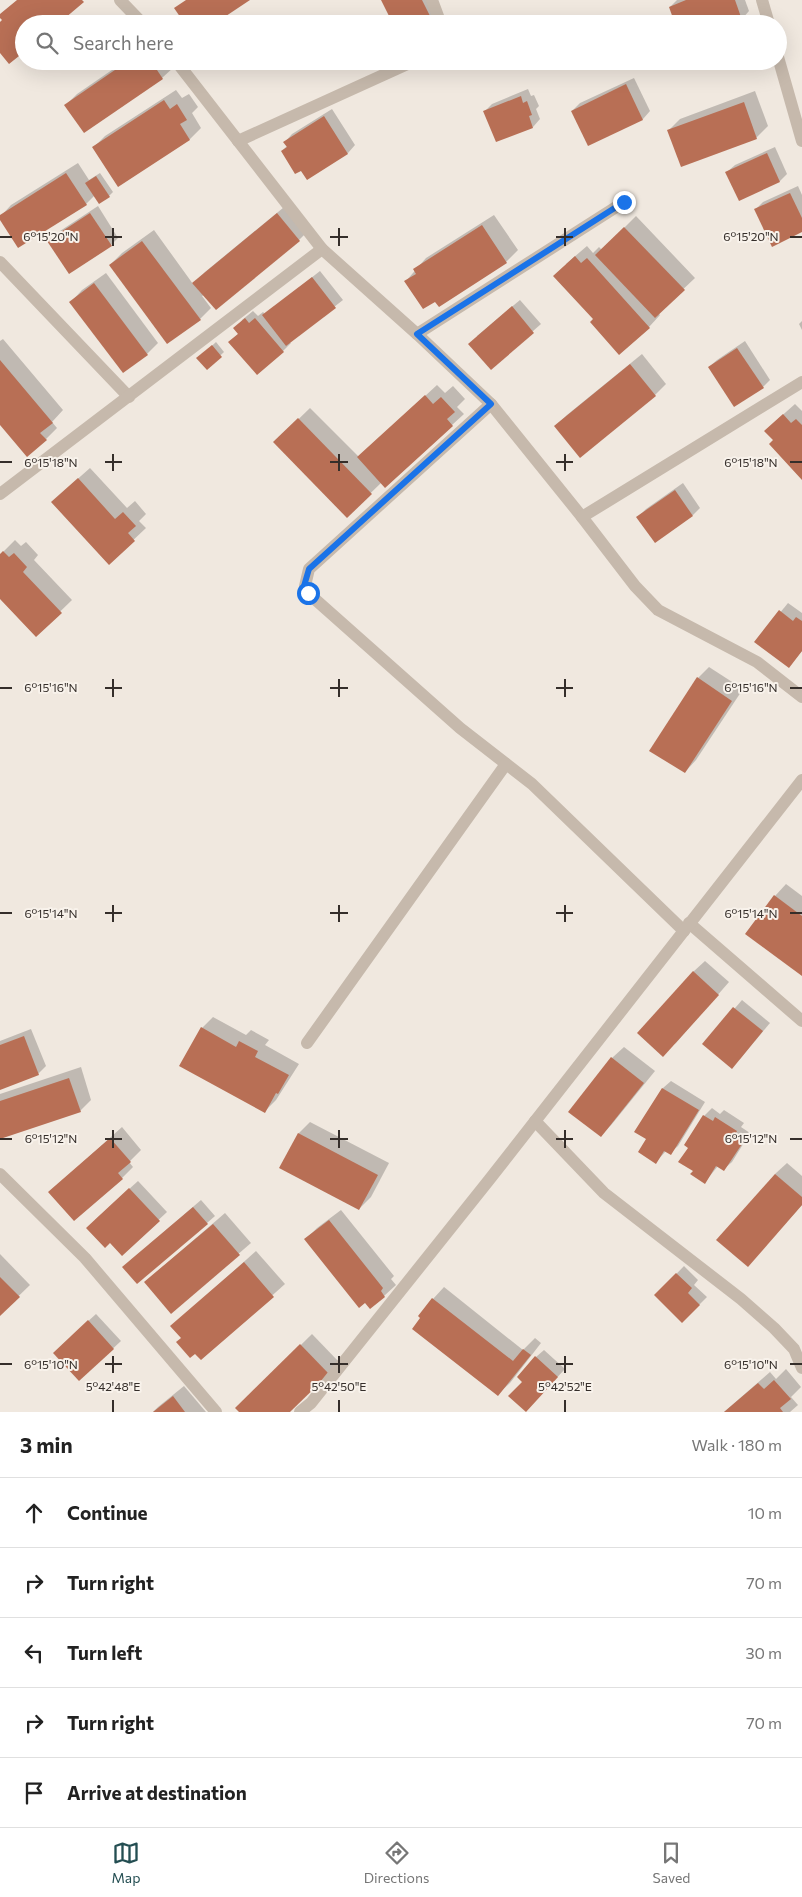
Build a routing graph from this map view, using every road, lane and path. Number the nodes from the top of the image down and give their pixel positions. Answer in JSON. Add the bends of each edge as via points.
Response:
{"nodes":[{"id":1,"x":120,"y":0,"type":"edge"},
{"id":2,"x":432,"y":0,"type":"edge"},
{"id":3,"x":762,"y":0,"type":"edge"},
{"id":4,"x":134,"y":15,"type":"edge"},
{"id":5,"x":438,"y":15,"type":"edge"},
{"id":6,"x":766,"y":15,"type":"edge"},
{"id":7,"x":183,"y":70,"type":"edge"},
{"id":8,"x":394,"y":70,"type":"edge"},
{"id":9,"x":782,"y":70,"type":"edge"},
{"id":10,"x":238,"y":141,"type":"junction"},
{"id":11,"x":802,"y":141,"type":"edge"},
{"id":12,"x":624,"y":202,"type":"dead end"},
{"id":13,"x":322,"y":249,"type":"junction"},
{"id":14,"x":0,"y":262,"type":"edge"},
{"id":15,"x":417,"y":334,"type":"junction"},
{"id":16,"x":802,"y":382,"type":"edge"},
{"id":17,"x":129,"y":397,"type":"junction"},
{"id":18,"x":491,"y":404,"type":"junction"},
{"id":19,"x":0,"y":494,"type":"edge"},
{"id":20,"x":582,"y":517,"type":"junction"},
{"id":21,"x":802,"y":697,"type":"edge"},
{"id":22,"x":506,"y":764,"type":"junction"},
{"id":23,"x":802,"y":780,"type":"edge"},
{"id":24,"x":687,"y":927,"type":"junction"},
{"id":25,"x":802,"y":1021,"type":"edge"},
{"id":26,"x":307,"y":1043,"type":"dead end"},
{"id":27,"x":535,"y":1121,"type":"junction"},
{"id":28,"x":0,"y":1174,"type":"edge"},
{"id":29,"x":802,"y":1368,"type":"edge"},
{"id":30,"x":216,"y":1412,"type":"edge"},
{"id":31,"x":300,"y":1412,"type":"edge"}],
"edges":[{"from":1,"to":4,"type":"street"},
{"from":2,"to":5,"type":"street"},
{"from":3,"to":6,"type":"street"},
{"from":7,"to":10,"type":"street"},
{"from":8,"to":10,"type":"street"},
{"from":9,"to":11,"type":"street"},
{"from":10,"to":13,"type":"street"},
{"from":12,"to":15,"type":"street"},
{"from":13,"to":15,"type":"street"},
{"from":13,"to":17,"type":"street"},
{"from":14,"to":17,"type":"street"},
{"from":15,"to":18,"type":"street"},
{"from":16,"to":20,"type":"street"},
{"from":17,"to":19,"type":"street"},
{"from":18,"to":20,"type":"street"},
{"from":18,"to":22,"type":"street","via":[[309,569],[304,586],[460,728]]},
{"from":20,"to":21,"type":"street","via":[[635,586],[658,610],[757,662]]},
{"from":22,"to":24,"type":"street","via":[[532,784]]},
{"from":22,"to":26,"type":"street"},
{"from":23,"to":24,"type":"street"},
{"from":24,"to":25,"type":"street"},
{"from":24,"to":27,"type":"street"},
{"from":27,"to":29,"type":"street","via":[[604,1194],[774,1328],[794,1348]]},
{"from":27,"to":31,"type":"street","via":[[317,1395]]},
{"from":28,"to":30,"type":"street","via":[[85,1258]]}]}
